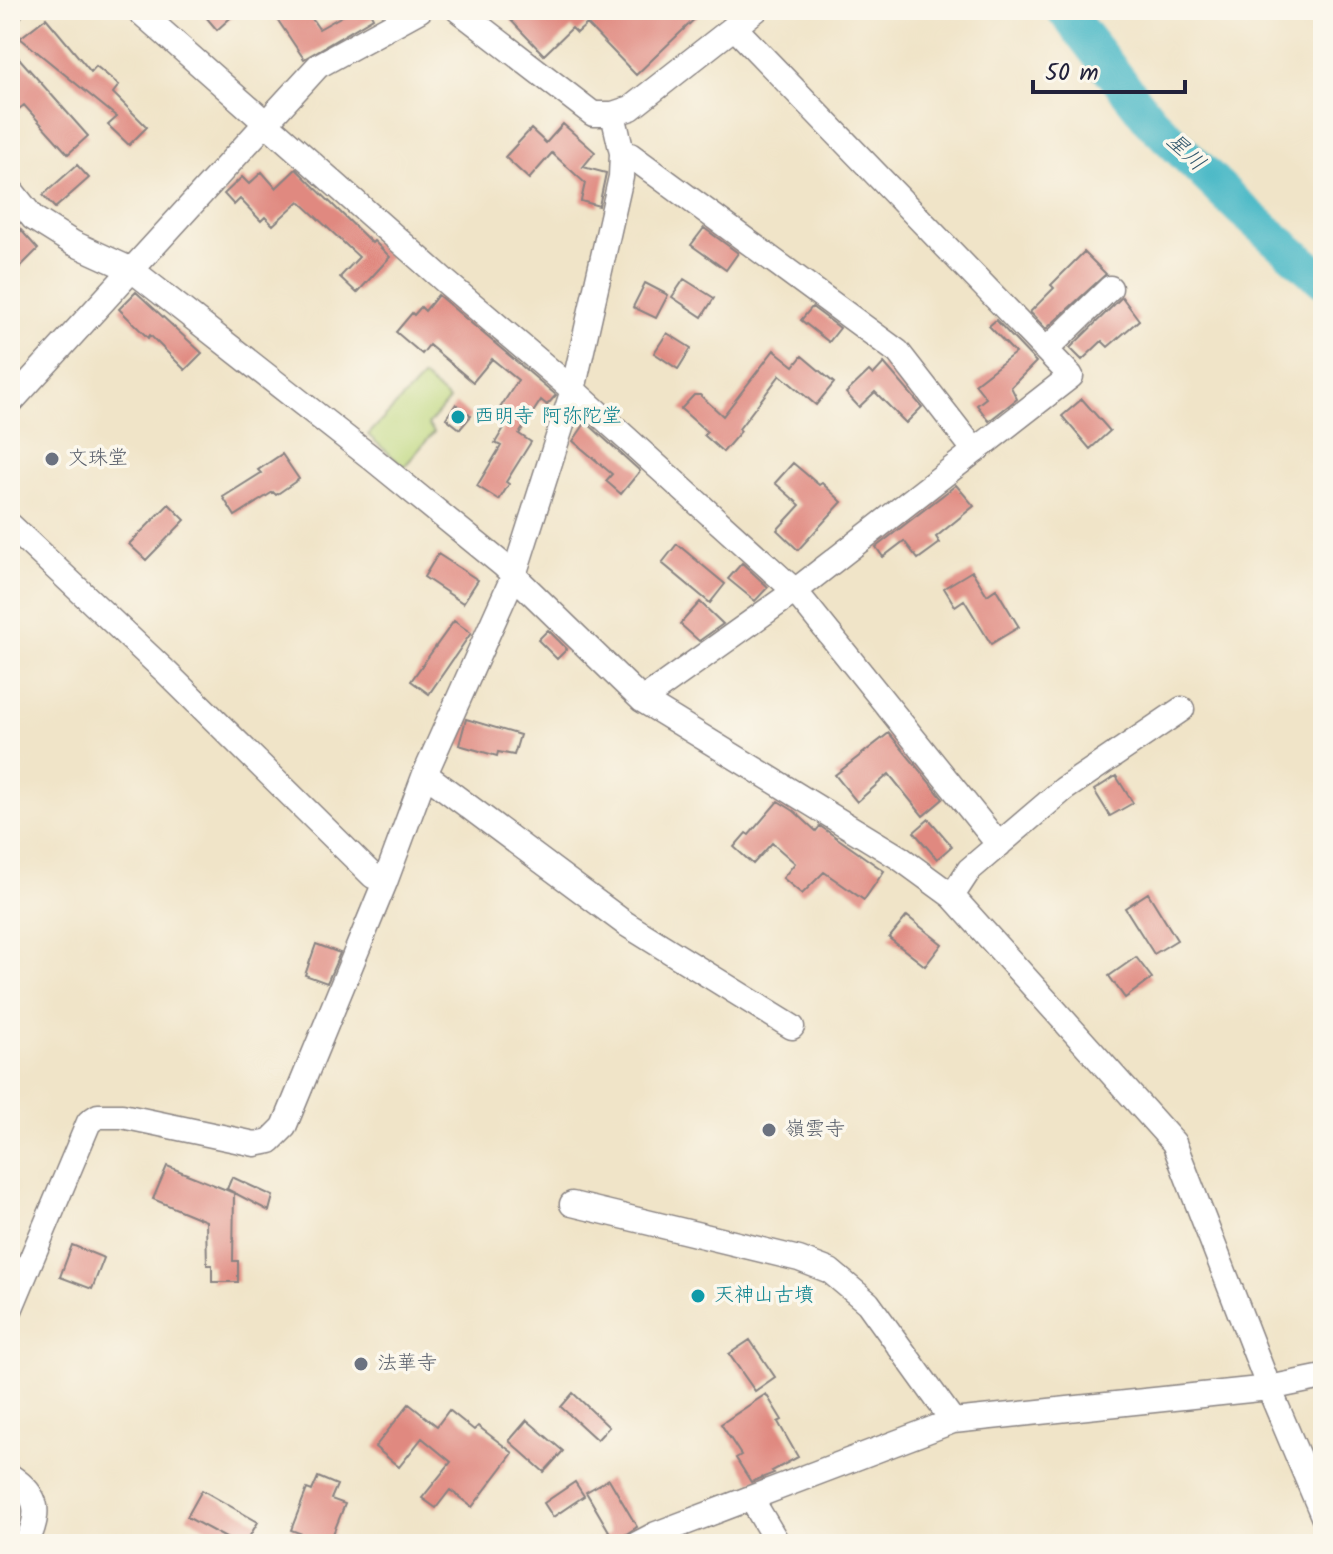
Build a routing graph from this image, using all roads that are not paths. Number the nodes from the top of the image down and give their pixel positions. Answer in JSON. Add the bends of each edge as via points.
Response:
{"nodes":[{"id":1,"x":138,"y":10,"type":"edge"},
{"id":2,"x":420,"y":10,"type":"edge"},
{"id":3,"x":756,"y":10,"type":"edge"},
{"id":4,"x":472,"y":14,"type":"edge"},
{"id":5,"x":734,"y":27,"type":"junction"},
{"id":6,"x":613,"y":114,"type":"junction"},
{"id":7,"x":266,"y":122,"type":"junction"},
{"id":8,"x":622,"y":153,"type":"junction"},
{"id":9,"x":10,"y":189,"type":"edge"},
{"id":10,"x":132,"y":270,"type":"junction"},
{"id":11,"x":1110,"y":288,"type":"dead end"},
{"id":12,"x":1047,"y":349,"type":"junction"},
{"id":13,"x":573,"y":390,"type":"junction"},
{"id":14,"x":10,"y":403,"type":"edge"},
{"id":15,"x":975,"y":451,"type":"junction"},
{"id":16,"x":10,"y":525,"type":"edge"},
{"id":17,"x":514,"y":575,"type":"junction"},
{"id":18,"x":795,"y":591,"type":"junction"},
{"id":19,"x":642,"y":700,"type":"junction"},
{"id":20,"x":1182,"y":709,"type":"dead end"},
{"id":21,"x":425,"y":774,"type":"junction"},
{"id":22,"x":999,"y":845,"type":"junction"},
{"id":23,"x":385,"y":882,"type":"junction"},
{"id":24,"x":952,"y":896,"type":"junction"},
{"id":25,"x":792,"y":1027,"type":"dead end"},
{"id":26,"x":572,"y":1204,"type":"dead end"},
{"id":27,"x":10,"y":1310,"type":"edge"},
{"id":28,"x":1323,"y":1377,"type":"edge"},
{"id":29,"x":1269,"y":1388,"type":"junction"},
{"id":30,"x":953,"y":1421,"type":"junction"},
{"id":31,"x":10,"y":1476,"type":"edge"},
{"id":32,"x":751,"y":1498,"type":"junction"},
{"id":33,"x":1323,"y":1516,"type":"edge"},
{"id":34,"x":26,"y":1544,"type":"edge"},
{"id":35,"x":637,"y":1544,"type":"edge"},
{"id":36,"x":778,"y":1544,"type":"edge"}],
"edges":[{"from":1,"to":7,"type":"street"},
{"from":2,"to":7,"type":"street","via":[[318,66]]},
{"from":3,"to":5,"type":"street"},
{"from":4,"to":6,"type":"street","via":[[593,114]]},
{"from":5,"to":6,"type":"street","via":[[643,100]]},
{"from":5,"to":12,"type":"street"},
{"from":6,"to":8,"type":"street"},
{"from":7,"to":10,"type":"street"},
{"from":7,"to":13,"type":"street"},
{"from":8,"to":13,"type":"street"},
{"from":8,"to":15,"type":"street","via":[[898,352]]},
{"from":9,"to":10,"type":"street","via":[[33,218]]},
{"from":10,"to":14,"type":"street"},
{"from":10,"to":17,"type":"street"},
{"from":11,"to":12,"type":"street"},
{"from":12,"to":15,"type":"street","via":[[1071,376]]},
{"from":13,"to":17,"type":"street"},
{"from":13,"to":18,"type":"street"},
{"from":15,"to":18,"type":"street"},
{"from":16,"to":23,"type":"street"},
{"from":17,"to":19,"type":"street"},
{"from":17,"to":21,"type":"street"},
{"from":18,"to":19,"type":"street"},
{"from":18,"to":22,"type":"street"},
{"from":19,"to":24,"type":"street","via":[[900,858]]},
{"from":20,"to":22,"type":"street","via":[[1064,789]]},
{"from":21,"to":23,"type":"street"},
{"from":21,"to":25,"type":"street","via":[[626,924]]},
{"from":22,"to":24,"type":"street","via":[[969,870]]},
{"from":23,"to":27,"type":"street","via":[[277,1136],[255,1144],[122,1116],[98,1116],[89,1122]]},
{"from":24,"to":29,"type":"street","via":[[1174,1143]]},
{"from":26,"to":30,"type":"street","via":[[830,1271],[868,1303]]},
{"from":28,"to":29,"type":"street"},
{"from":29,"to":30,"type":"street"},
{"from":29,"to":33,"type":"street"},
{"from":30,"to":32,"type":"street"},
{"from":31,"to":34,"type":"street","via":[[25,1486],[35,1506],[35,1524]]},
{"from":32,"to":35,"type":"street"},
{"from":32,"to":36,"type":"street"}]}
